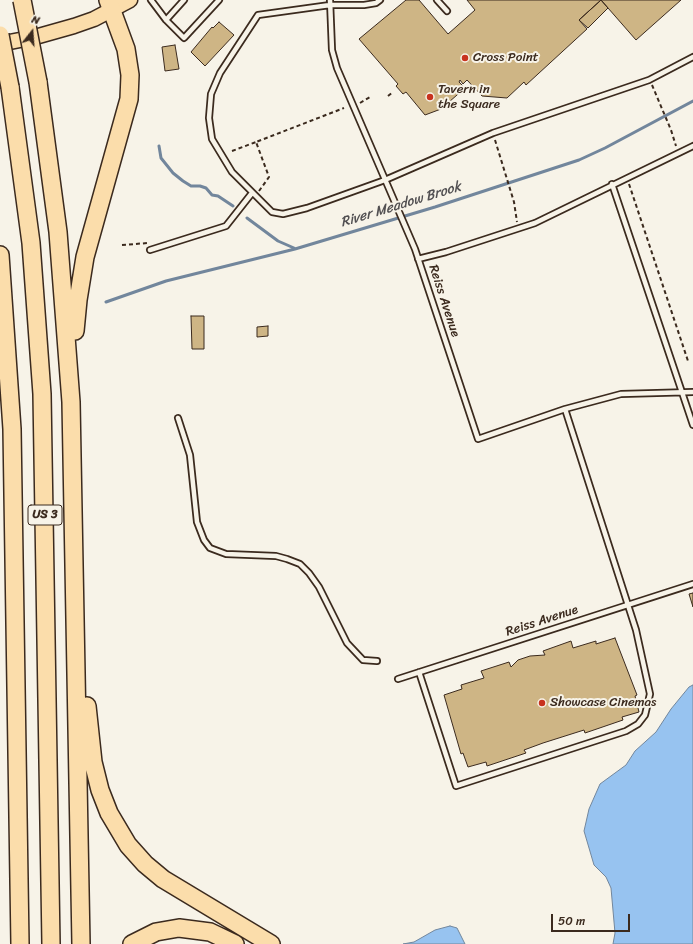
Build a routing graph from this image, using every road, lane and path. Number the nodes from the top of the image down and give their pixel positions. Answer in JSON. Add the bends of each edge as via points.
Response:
{"nodes":[{"id":1,"x":22,"y":0,"type":"edge"},
{"id":2,"x":130,"y":0,"type":"edge"},
{"id":3,"x":151,"y":0,"type":"edge"},
{"id":4,"x":184,"y":0,"type":"edge"},
{"id":5,"x":219,"y":0,"type":"edge"},
{"id":6,"x":380,"y":0,"type":"edge"},
{"id":7,"x":437,"y":0,"type":"edge"},
{"id":8,"x":330,"y":2,"type":"edge"},
{"id":9,"x":110,"y":5,"type":"edge"},
{"id":10,"x":447,"y":11,"type":"dead end"},
{"id":11,"x":166,"y":20,"type":"junction"},
{"id":12,"x":0,"y":35,"type":"edge"},
{"id":13,"x":0,"y":44,"type":"edge"},
{"id":14,"x":693,"y":57,"type":"edge"},
{"id":15,"x":652,"y":85,"type":"dead end"},
{"id":16,"x":393,"y":92,"type":"dead end"},
{"id":17,"x":370,"y":96,"type":"dead end"},
{"id":18,"x":388,"y":96,"type":"dead end"},
{"id":19,"x":363,"y":102,"type":"dead end"},
{"id":20,"x":344,"y":108,"type":"dead end"},
{"id":21,"x":495,"y":139,"type":"dead end"},
{"id":22,"x":256,"y":142,"type":"junction"},
{"id":23,"x":693,"y":146,"type":"edge"},
{"id":24,"x":232,"y":151,"type":"dead end"},
{"id":25,"x":678,"y":153,"type":"junction"},
{"id":26,"x":384,"y":180,"type":"junction"},
{"id":27,"x":629,"y":183,"type":"dead end"},
{"id":28,"x":612,"y":184,"type":"junction"},
{"id":29,"x":254,"y":194,"type":"junction"},
{"id":30,"x":518,"y":228,"type":"junction"},
{"id":31,"x":122,"y":245,"type":"dead end"},
{"id":32,"x":161,"y":247,"type":"junction"},
{"id":33,"x":150,"y":250,"type":"dead end"},
{"id":34,"x":0,"y":255,"type":"edge"},
{"id":35,"x":418,"y":259,"type":"junction"},
{"id":36,"x":688,"y":361,"type":"dead end"},
{"id":37,"x":693,"y":392,"type":"edge"},
{"id":38,"x":682,"y":393,"type":"junction"},
{"id":39,"x":71,"y":402,"type":"junction"},
{"id":40,"x":565,"y":409,"type":"junction"},
{"id":41,"x":178,"y":418,"type":"dead end"},
{"id":42,"x":693,"y":426,"type":"edge"},
{"id":43,"x":693,"y":584,"type":"edge"},
{"id":44,"x":75,"y":591,"type":"junction"},
{"id":45,"x":628,"y":605,"type":"junction"},
{"id":46,"x":377,"y":661,"type":"dead end"},
{"id":47,"x":419,"y":672,"type":"junction"},
{"id":48,"x":398,"y":679,"type":"dead end"},
{"id":49,"x":20,"y":944,"type":"edge"},
{"id":50,"x":51,"y":944,"type":"edge"},
{"id":51,"x":81,"y":944,"type":"edge"},
{"id":52,"x":132,"y":944,"type":"edge"},
{"id":53,"x":235,"y":944,"type":"edge"},
{"id":54,"x":271,"y":944,"type":"edge"}],
"edges":[{"from":1,"to":39,"type":"highway","bridge":true,"via":[[38,82],[58,232]]},
{"from":2,"to":9,"type":"main road"},
{"from":3,"to":11,"type":"lane"},
{"from":4,"to":11,"type":"lane"},
{"from":5,"to":11,"type":"lane","via":[[184,38]]},
{"from":6,"to":8,"type":"lane","via":[[364,5]]},
{"from":7,"to":10,"type":"lane"},
{"from":8,"to":26,"type":"lane","via":[[332,50],[336,68]]},
{"from":8,"to":29,"type":"lane","via":[[258,15],[217,80],[211,94],[210,132],[227,166]]},
{"from":9,"to":13,"type":"main road","via":[[94,19],[56,32]]},
{"from":9,"to":39,"type":"highway","via":[[126,49],[130,75],[129,100],[82,272],[76,316]]},
{"from":12,"to":50,"type":"highway","number":"US 3","bridge":true,"via":[[10,87],[31,243],[42,394]]},
{"from":14,"to":26,"type":"lane","via":[[649,80],[493,133]]},
{"from":15,"to":25,"type":"path"},
{"from":16,"to":18,"type":"path"},
{"from":17,"to":19,"type":"path"},
{"from":20,"to":22,"type":"path"},
{"from":21,"to":30,"type":"path","via":[[514,202]]},
{"from":22,"to":24,"type":"path"},
{"from":22,"to":29,"type":"path","via":[[269,177]]},
{"from":23,"to":25,"type":"lane","name":"Reiss Avenue"},
{"from":25,"to":28,"type":"lane","name":"Reiss Avenue"},
{"from":26,"to":29,"type":"lane","via":[[308,208],[282,214],[272,212]]},
{"from":26,"to":35,"type":"lane"},
{"from":27,"to":36,"type":"path"},
{"from":28,"to":30,"type":"lane","name":"Reiss Avenue","via":[[535,223]]},
{"from":28,"to":38,"type":"lane"},
{"from":29,"to":32,"type":"lane","via":[[226,226]]},
{"from":30,"to":35,"type":"lane","name":"Reiss Avenue"},
{"from":31,"to":32,"type":"path","via":[[145,242]]},
{"from":32,"to":33,"type":"lane"},
{"from":34,"to":49,"type":"highway","number":"US 3","via":[[12,429]]},
{"from":35,"to":40,"type":"lane","name":"Reiss Avenue","via":[[478,439]]},
{"from":37,"to":38,"type":"lane","name":"Reiss Avenue"},
{"from":38,"to":40,"type":"lane","name":"Reiss Avenue","via":[[621,394]]},
{"from":38,"to":42,"type":"lane"},
{"from":39,"to":44,"type":"highway"},
{"from":40,"to":45,"type":"lane"},
{"from":41,"to":46,"type":"lane","via":[[190,454],[197,522],[210,548],[226,554],[276,556],[300,564],[319,588],[347,643],[363,660]]},
{"from":43,"to":45,"type":"lane","name":"Reiss Avenue"},
{"from":44,"to":51,"type":"highway"},
{"from":44,"to":54,"type":"highway","via":[[93,762],[102,796],[114,824],[136,854],[163,879]]},
{"from":45,"to":47,"type":"lane","name":"Reiss Avenue"},
{"from":45,"to":47,"type":"lane","via":[[650,694],[645,716],[638,724],[626,731],[456,786]]},
{"from":47,"to":48,"type":"lane","name":"Reiss Avenue"},
{"from":52,"to":53,"type":"highway","via":[[156,932],[178,928],[210,932]]}]}
